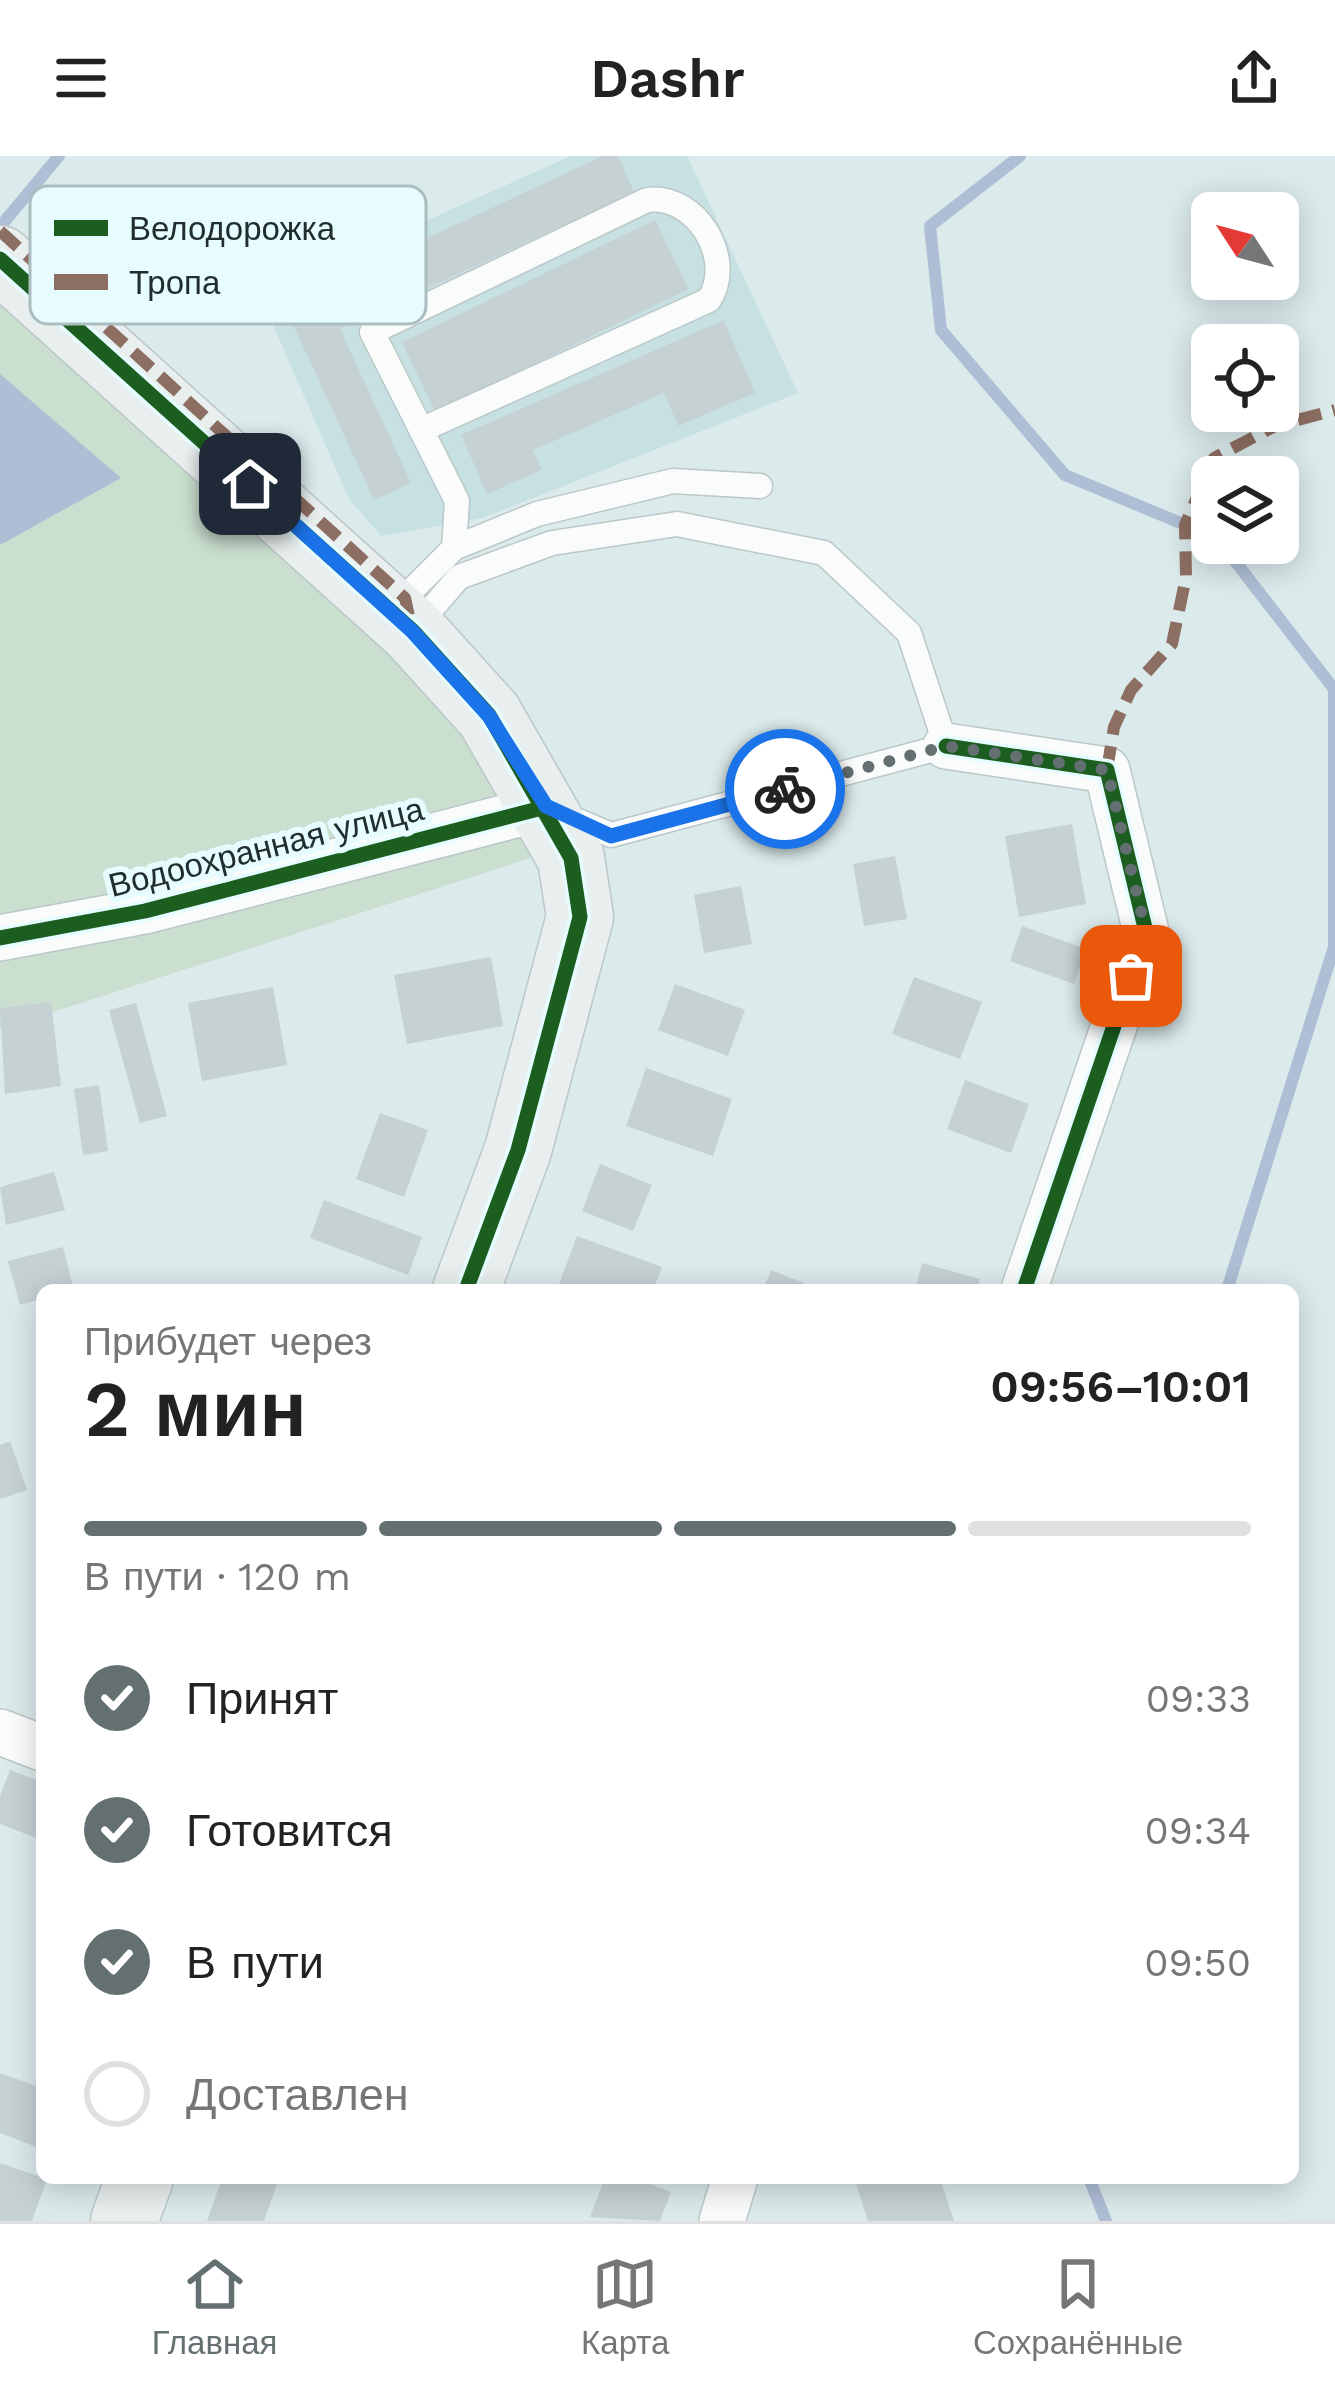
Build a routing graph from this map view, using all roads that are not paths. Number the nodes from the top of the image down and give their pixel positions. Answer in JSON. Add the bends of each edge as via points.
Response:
{"nodes":[{"id":1,"x":2,"y":261,"type":"edge"},
{"id":2,"x":30,"y":286,"type":"edge"},
{"id":3,"x":426,"y":306,"type":"edge"},
{"id":4,"x":72,"y":324,"type":"edge"},
{"id":5,"x":389,"y":324,"type":"edge"},
{"id":6,"x":421,"y":430,"type":"junction"},
{"id":7,"x":760,"y":486,"type":"dead end"},
{"id":8,"x":454,"y":548,"type":"junction"},
{"id":9,"x":402,"y":621,"type":"junction"},
{"id":10,"x":946,"y":746,"type":"junction"},
{"id":11,"x":546,"y":806,"type":"junction"},
{"id":12,"x":0,"y":938,"type":"edge"},
{"id":13,"x":468,"y":1284,"type":"edge"},
{"id":14,"x":1026,"y":1284,"type":"edge"},
{"id":15,"x":0,"y":1732,"type":"edge"},
{"id":16,"x":36,"y":1746,"type":"edge"},
{"id":17,"x":138,"y":2184,"type":"edge"},
{"id":18,"x":733,"y":2184,"type":"edge"},
{"id":19,"x":124,"y":2221,"type":"edge"},
{"id":20,"x":722,"y":2221,"type":"edge"}],
"edges":[{"from":1,"to":2,"type":"street"},
{"from":3,"to":6,"type":"lane","via":[[647,200],[664,197],[692,211],[711,243],[716,281],[709,300]]},
{"from":4,"to":9,"type":"street"},
{"from":5,"to":6,"type":"lane","via":[[372,332]]},
{"from":6,"to":8,"type":"lane","via":[[457,501]]},
{"from":7,"to":8,"type":"lane","via":[[673,481],[537,514]]},
{"from":8,"to":9,"type":"lane"},
{"from":9,"to":10,"type":"lane","via":[[459,577],[552,543],[677,524],[824,553],[909,634]]},
{"from":9,"to":11,"type":"street","via":[[489,716]]},
{"from":10,"to":11,"type":"lane","via":[[611,836]]},
{"from":10,"to":14,"type":"street","via":[[1107,770],[1146,932]]},
{"from":11,"to":12,"type":"street","name":"Водоохранная улица","via":[[145,911]]},
{"from":11,"to":13,"type":"street","via":[[571,858],[580,917],[518,1150]]},
{"from":15,"to":16,"type":"street"},
{"from":17,"to":19,"type":"street"},
{"from":18,"to":20,"type":"street"}]}
